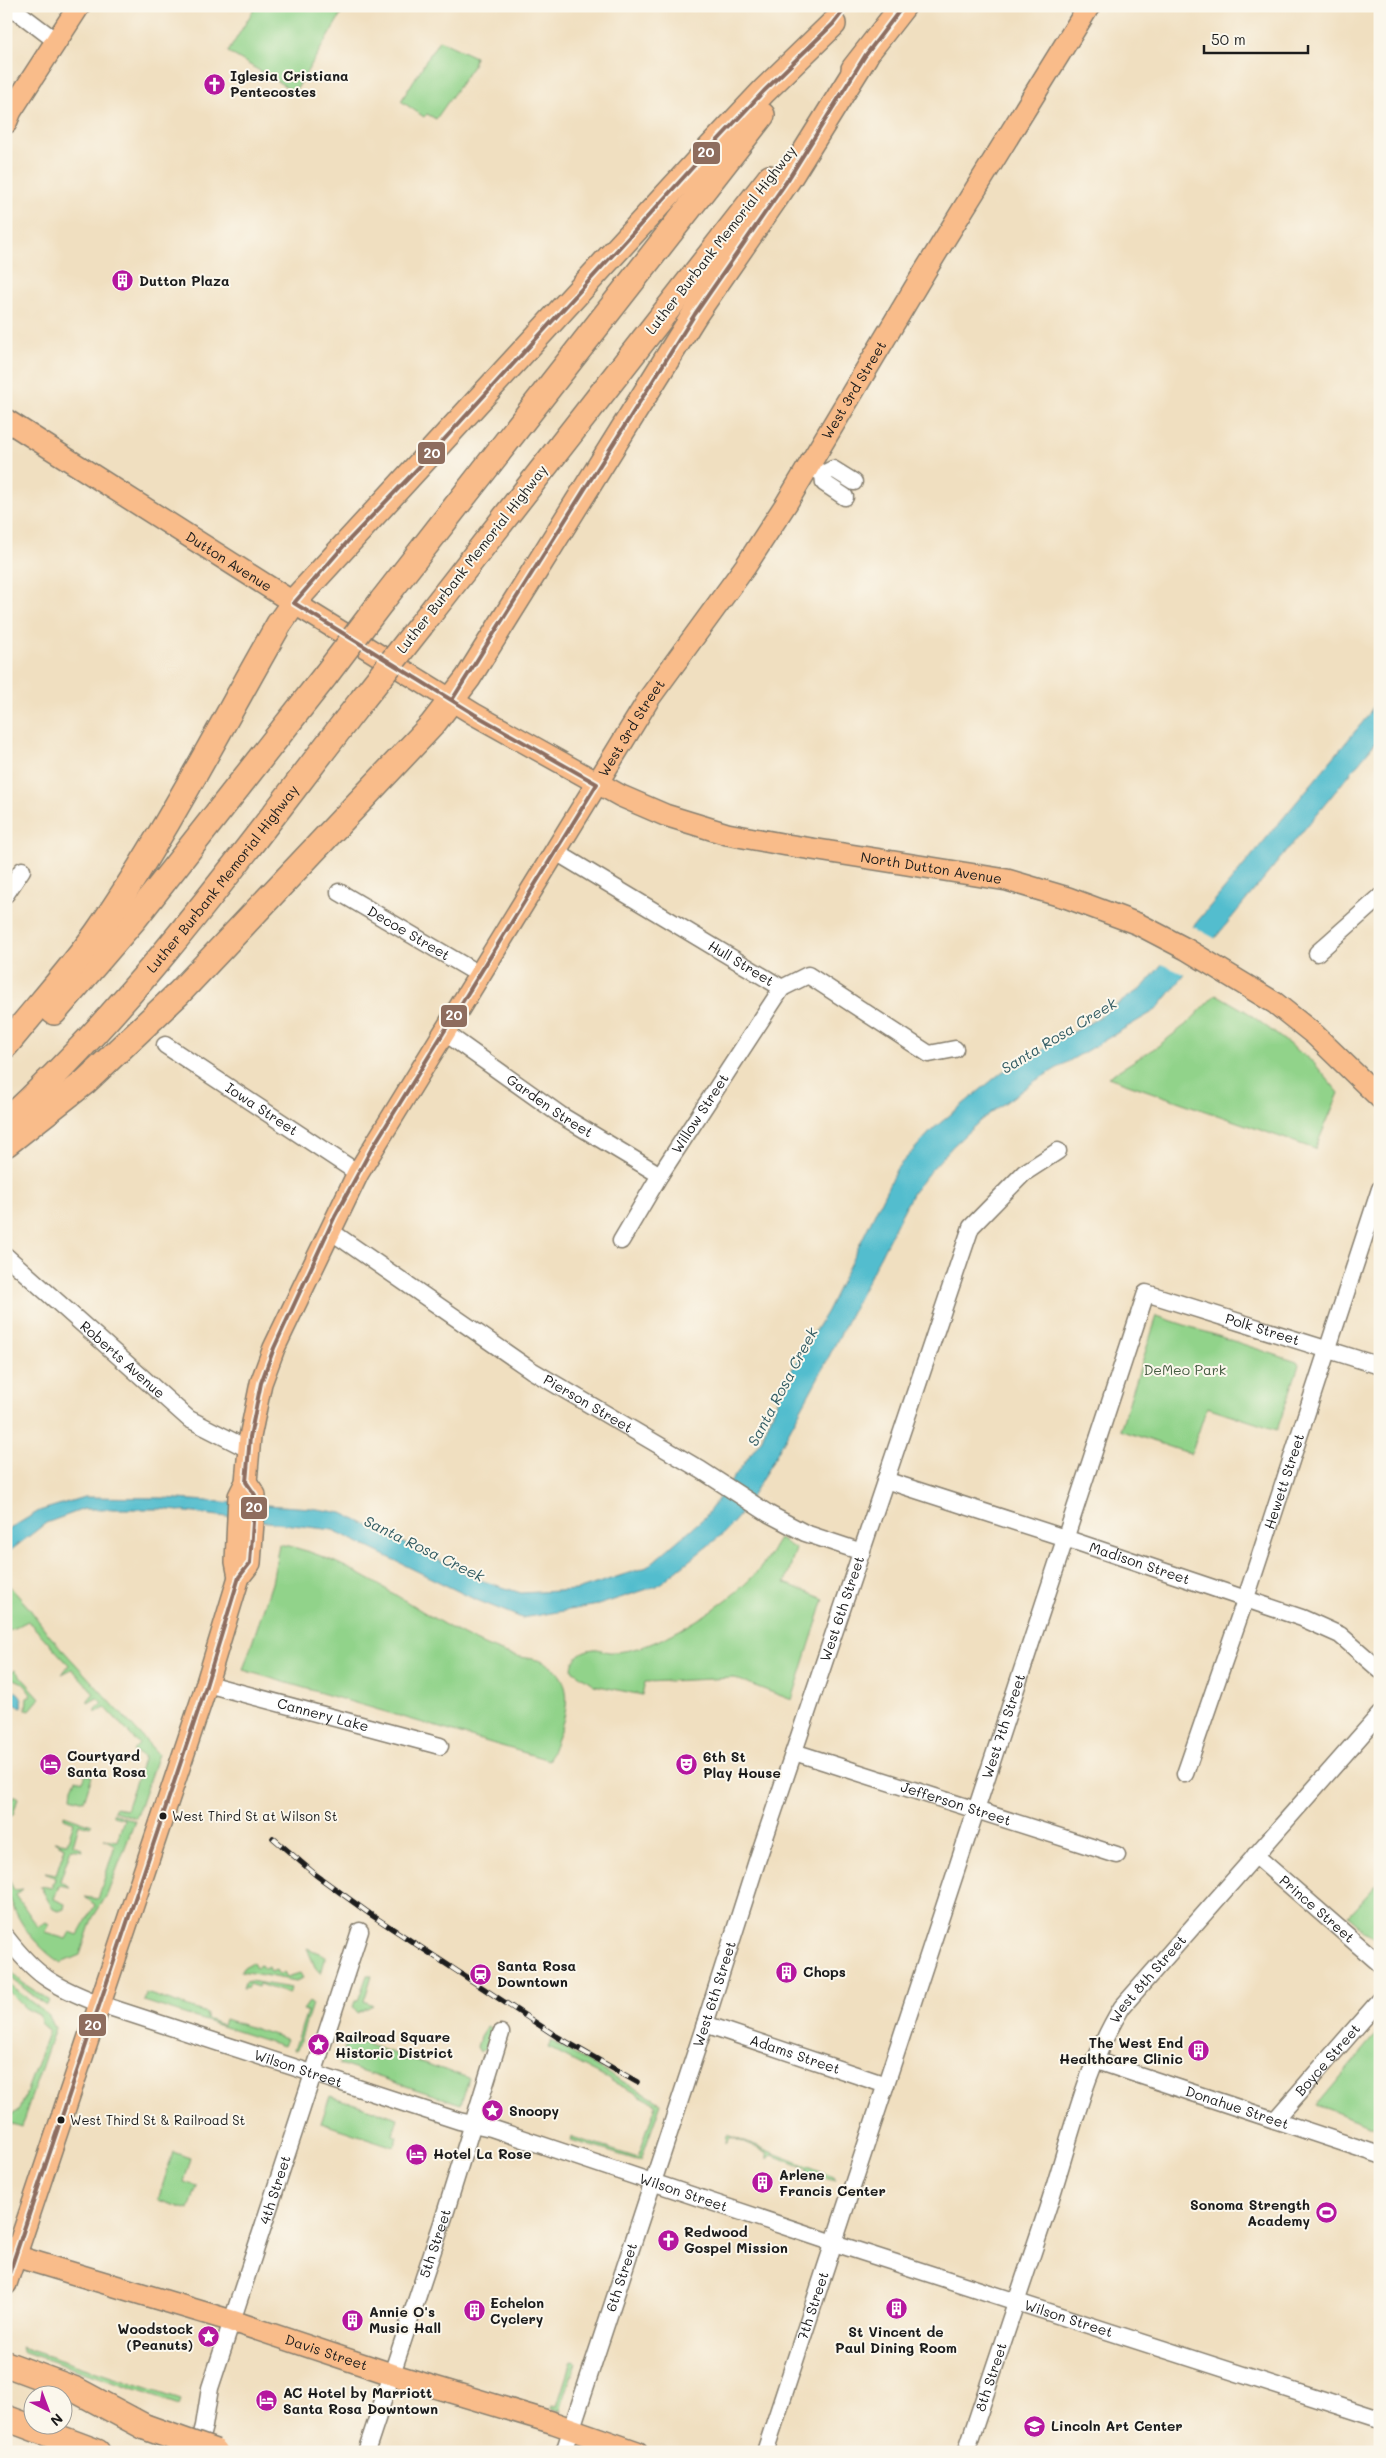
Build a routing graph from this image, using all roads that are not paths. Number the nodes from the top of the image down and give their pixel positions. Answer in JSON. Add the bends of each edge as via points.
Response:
{"nodes":[{"id":1,"x":10,"y":6,"type":"edge"},
{"id":2,"x":80,"y":6,"type":"edge"},
{"id":3,"x":903,"y":6,"type":"edge"},
{"id":4,"x":1089,"y":6,"type":"edge"},
{"id":5,"x":840,"y":15,"type":"edge"},
{"id":6,"x":56,"y":41,"type":"junction"},
{"id":7,"x":865,"y":56,"type":"junction"},
{"id":8,"x":6,"y":123,"type":"edge"},
{"id":9,"x":6,"y":420,"type":"edge"},
{"id":10,"x":816,"y":470,"type":"junction"},
{"id":11,"x":854,"y":482,"type":"dead end"},
{"id":12,"x":845,"y":497,"type":"dead end"},
{"id":13,"x":294,"y":603,"type":"junction"},
{"id":14,"x":452,"y":700,"type":"junction"},
{"id":15,"x":597,"y":784,"type":"junction"},
{"id":16,"x":556,"y":852,"type":"junction"},
{"id":17,"x":22,"y":870,"type":"dead end"},
{"id":18,"x":340,"y":892,"type":"dead end"},
{"id":19,"x":6,"y":894,"type":"edge"},
{"id":20,"x":1380,"y":897,"type":"edge"},
{"id":21,"x":1317,"y":953,"type":"dead end"},
{"id":22,"x":480,"y":975,"type":"junction"},
{"id":23,"x":782,"y":988,"type":"junction"},
{"id":24,"x":444,"y":1032,"type":"junction"},
{"id":25,"x":6,"y":1045,"type":"edge"},
{"id":26,"x":165,"y":1045,"type":"dead end"},
{"id":27,"x":955,"y":1049,"type":"dead end"},
{"id":28,"x":6,"y":1060,"type":"edge"},
{"id":29,"x":1380,"y":1098,"type":"edge"},
{"id":30,"x":6,"y":1122,"type":"edge"},
{"id":31,"x":6,"y":1144,"type":"edge"},
{"id":32,"x":1058,"y":1151,"type":"dead end"},
{"id":33,"x":358,"y":1173,"type":"junction"},
{"id":34,"x":660,"y":1175,"type":"junction"},
{"id":35,"x":1380,"y":1189,"type":"edge"},
{"id":36,"x":329,"y":1230,"type":"junction"},
{"id":37,"x":621,"y":1241,"type":"dead end"},
{"id":38,"x":6,"y":1256,"type":"edge"},
{"id":39,"x":1146,"y":1292,"type":"joint"},
{"id":40,"x":1328,"y":1349,"type":"junction"},
{"id":41,"x":1380,"y":1366,"type":"edge"},
{"id":42,"x":248,"y":1448,"type":"junction"},
{"id":43,"x":885,"y":1480,"type":"junction"},
{"id":44,"x":1065,"y":1538,"type":"junction"},
{"id":45,"x":862,"y":1552,"type":"junction"},
{"id":46,"x":1245,"y":1598,"type":"junction"},
{"id":47,"x":1380,"y":1670,"type":"edge"},
{"id":48,"x":207,"y":1684,"type":"junction"},
{"id":49,"x":1380,"y":1714,"type":"edge"},
{"id":50,"x":440,"y":1746,"type":"dead end"},
{"id":51,"x":794,"y":1752,"type":"junction"},
{"id":52,"x":1185,"y":1774,"type":"dead end"},
{"id":53,"x":976,"y":1811,"type":"junction"},
{"id":54,"x":1117,"y":1855,"type":"dead end"},
{"id":55,"x":1255,"y":1855,"type":"junction"},
{"id":56,"x":360,"y":1931,"type":"dead end"},
{"id":57,"x":6,"y":1937,"type":"edge"},
{"id":58,"x":1380,"y":1964,"type":"edge"},
{"id":59,"x":1380,"y":2000,"type":"edge"},
{"id":60,"x":100,"y":2004,"type":"junction"},
{"id":61,"x":705,"y":2024,"type":"junction"},
{"id":62,"x":501,"y":2033,"type":"dead end"},
{"id":63,"x":1094,"y":2060,"type":"junction"},
{"id":64,"x":314,"y":2072,"type":"junction"},
{"id":65,"x":886,"y":2085,"type":"junction"},
{"id":66,"x":679,"y":2102,"type":"joint"},
{"id":67,"x":1276,"y":2120,"type":"junction"},
{"id":68,"x":473,"y":2124,"type":"junction"},
{"id":69,"x":1380,"y":2155,"type":"edge"},
{"id":70,"x":861,"y":2160,"type":"joint"},
{"id":71,"x":653,"y":2182,"type":"junction"},
{"id":72,"x":834,"y":2243,"type":"junction"},
{"id":73,"x":11,"y":2255,"type":"edge"},
{"id":74,"x":6,"y":2284,"type":"edge"},
{"id":75,"x":1015,"y":2302,"type":"junction"},
{"id":76,"x":232,"y":2321,"type":"junction"},
{"id":77,"x":6,"y":2364,"type":"edge"},
{"id":78,"x":391,"y":2374,"type":"junction"},
{"id":79,"x":6,"y":2381,"type":"edge"},
{"id":80,"x":22,"y":2387,"type":"edge"},
{"id":81,"x":72,"y":2404,"type":"edge"},
{"id":82,"x":6,"y":2418,"type":"edge"},
{"id":83,"x":1380,"y":2419,"type":"edge"},
{"id":84,"x":145,"y":2427,"type":"junction"},
{"id":85,"x":571,"y":2430,"type":"junction"},
{"id":86,"x":6,"y":2436,"type":"edge"},
{"id":87,"x":74,"y":2452,"type":"edge"},
{"id":88,"x":98,"y":2452,"type":"edge"},
{"id":89,"x":196,"y":2452,"type":"edge"},
{"id":90,"x":215,"y":2452,"type":"edge"},
{"id":91,"x":366,"y":2452,"type":"edge"},
{"id":92,"x":564,"y":2452,"type":"edge"},
{"id":93,"x":637,"y":2452,"type":"edge"},
{"id":94,"x":765,"y":2452,"type":"edge"},
{"id":95,"x":966,"y":2452,"type":"edge"}],
"edges":[{"from":1,"to":6,"type":"street"},
{"from":2,"to":6,"type":"main road"},
{"from":3,"to":7,"type":"highway","name":"Luther Burbank Memorial Highway"},
{"from":4,"to":10,"type":"main road","name":"West 3rd Street","via":[[925,271]]},
{"from":5,"to":13,"type":"highway","via":[[697,163]]},
{"from":5,"to":28,"type":"highway","bridge":true,"via":[[108,951]]},
{"from":6,"to":8,"type":"main road"},
{"from":7,"to":14,"type":"highway","via":[[789,178],[694,314]]},
{"from":7,"to":30,"type":"highway","name":"Luther Burbank Memorial Highway","bridge":true,"via":[[142,981],[68,1062]]},
{"from":9,"to":13,"type":"main road","name":"Dutton Avenue"},
{"from":10,"to":11,"type":"street","via":[[833,469]]},
{"from":10,"to":12,"type":"street","via":[[824,483]]},
{"from":10,"to":15,"type":"main road","name":"West 3rd Street","via":[[650,697]]},
{"from":13,"to":14,"type":"main road","name":"Dutton Avenue"},
{"from":13,"to":25,"type":"highway","via":[[120,899],[78,957]]},
{"from":14,"to":15,"type":"main road","name":"North Dutton Avenue"},
{"from":14,"to":31,"type":"highway","via":[[356,808],[156,1016],[85,1082]]},
{"from":15,"to":16,"type":"main road","name":"West 3rd Street"},
{"from":15,"to":29,"type":"main road","name":"North Dutton Avenue","via":[[665,815],[727,834],[1007,880],[1138,924],[1275,1003]]},
{"from":16,"to":22,"type":"main road","name":"West 3rd Street"},
{"from":16,"to":23,"type":"street","name":"Hull Street"},
{"from":17,"to":19,"type":"street"},
{"from":18,"to":22,"type":"street","name":"Decoe Street"},
{"from":20,"to":21,"type":"street"},
{"from":22,"to":24,"type":"main road","name":"West 3rd Street"},
{"from":23,"to":27,"type":"street","name":"Hull Street","via":[[808,975],[929,1054]]},
{"from":23,"to":34,"type":"street","name":"Willow Street"},
{"from":24,"to":33,"type":"main road","name":"West 3rd Street"},
{"from":24,"to":34,"type":"street","name":"Garden Street","via":[[562,1116]]},
{"from":26,"to":33,"type":"street","name":"Iowa Street"},
{"from":32,"to":43,"type":"street","name":"West 6th Street","via":[[1024,1173],[971,1227]]},
{"from":33,"to":36,"type":"main road","name":"West 3rd Street"},
{"from":34,"to":37,"type":"street","name":"Willow Street"},
{"from":35,"to":40,"type":"street","name":"Hewett Street"},
{"from":36,"to":42,"type":"main road","name":"West 3rd Street","via":[[268,1361]]},
{"from":36,"to":45,"type":"street","name":"Pierson Street","via":[[531,1370],[769,1514],[805,1533]]},
{"from":38,"to":42,"type":"street","name":"Roberts Avenue","via":[[189,1419]]},
{"from":39,"to":40,"type":"street","name":"Polk Street"},
{"from":39,"to":44,"type":"street","name":"West 7th Street"},
{"from":40,"to":41,"type":"street","name":"Polk Street"},
{"from":40,"to":46,"type":"street","name":"Hewett Street"},
{"from":42,"to":48,"type":"main road","name":"West 3rd Street","via":[[246,1482],[239,1496],[236,1562],[239,1577]]},
{"from":43,"to":44,"type":"street","name":"Madison Street"},
{"from":43,"to":45,"type":"street","name":"West 6th Street"},
{"from":44,"to":46,"type":"street","name":"Madison Street"},
{"from":44,"to":53,"type":"street","name":"West 7th Street"},
{"from":45,"to":51,"type":"street","name":"West 6th Street"},
{"from":46,"to":47,"type":"street","name":"Madison Street","via":[[1340,1635]]},
{"from":46,"to":52,"type":"street","name":"Hewett Street"},
{"from":48,"to":50,"type":"street","name":"Cannery Lake"},
{"from":48,"to":60,"type":"main road","name":"West 3rd Street"},
{"from":49,"to":55,"type":"street","name":"West 8th Street"},
{"from":51,"to":53,"type":"street","name":"Jefferson Street"},
{"from":51,"to":61,"type":"street","name":"West 6th Street"},
{"from":53,"to":54,"type":"street","name":"Jefferson Street"},
{"from":53,"to":65,"type":"street","name":"West 7th Street"},
{"from":55,"to":58,"type":"street","name":"Prince Street"},
{"from":55,"to":63,"type":"street","name":"West 8th Street","via":[[1122,2007],[1104,2035]]},
{"from":56,"to":64,"type":"street","name":"4th Street"},
{"from":57,"to":60,"type":"street","name":"Wilson Street","via":[[41,1976]]},
{"from":59,"to":67,"type":"street","name":"Boyce Street"},
{"from":60,"to":64,"type":"street","name":"Wilson Street"},
{"from":60,"to":73,"type":"main road","name":"West 3rd Street"},
{"from":61,"to":65,"type":"street","name":"Adams Street"},
{"from":61,"to":66,"type":"street","name":"West 6th Street"},
{"from":62,"to":68,"type":"street","name":"5th Street"},
{"from":63,"to":67,"type":"street","name":"Donahue Street"},
{"from":63,"to":75,"type":"street","name":"West 8th Street"},
{"from":64,"to":68,"type":"street","name":"Wilson Street"},
{"from":64,"to":76,"type":"street","name":"4th Street"},
{"from":65,"to":70,"type":"street","name":"West 7th Street"},
{"from":66,"to":71,"type":"street","name":"6th Street"},
{"from":67,"to":69,"type":"street","name":"Donahue Street"},
{"from":68,"to":71,"type":"street","name":"Wilson Street"},
{"from":68,"to":78,"type":"street","name":"5th Street"},
{"from":70,"to":72,"type":"street","name":"7th Street"},
{"from":71,"to":72,"type":"street","name":"Wilson Street"},
{"from":71,"to":85,"type":"street","name":"6th Street"},
{"from":72,"to":75,"type":"street","name":"Wilson Street"},
{"from":72,"to":94,"type":"street","name":"7th Street"},
{"from":73,"to":74,"type":"main road","name":"West 3rd Street"},
{"from":73,"to":76,"type":"main road","name":"Davis Street"},
{"from":75,"to":83,"type":"street","name":"Wilson Street"},
{"from":75,"to":95,"type":"street","name":"8th Street"},
{"from":76,"to":78,"type":"main road","name":"Davis Street"},
{"from":76,"to":89,"type":"street","name":"4th Street","via":[[210,2388]]},
{"from":77,"to":84,"type":"highway","via":[[76,2390]]},
{"from":78,"to":85,"type":"main road","name":"Davis Street"},
{"from":78,"to":91,"type":"street","name":"5th Street"},
{"from":79,"to":80,"type":"highway"},
{"from":81,"to":84,"type":"highway"},
{"from":82,"to":88,"type":"highway"},
{"from":84,"to":90,"type":"highway","bridge":true},
{"from":85,"to":92,"type":"street","name":"6th Street"},
{"from":85,"to":93,"type":"main road","name":"Davis Street"},
{"from":86,"to":87,"type":"highway"}]}
